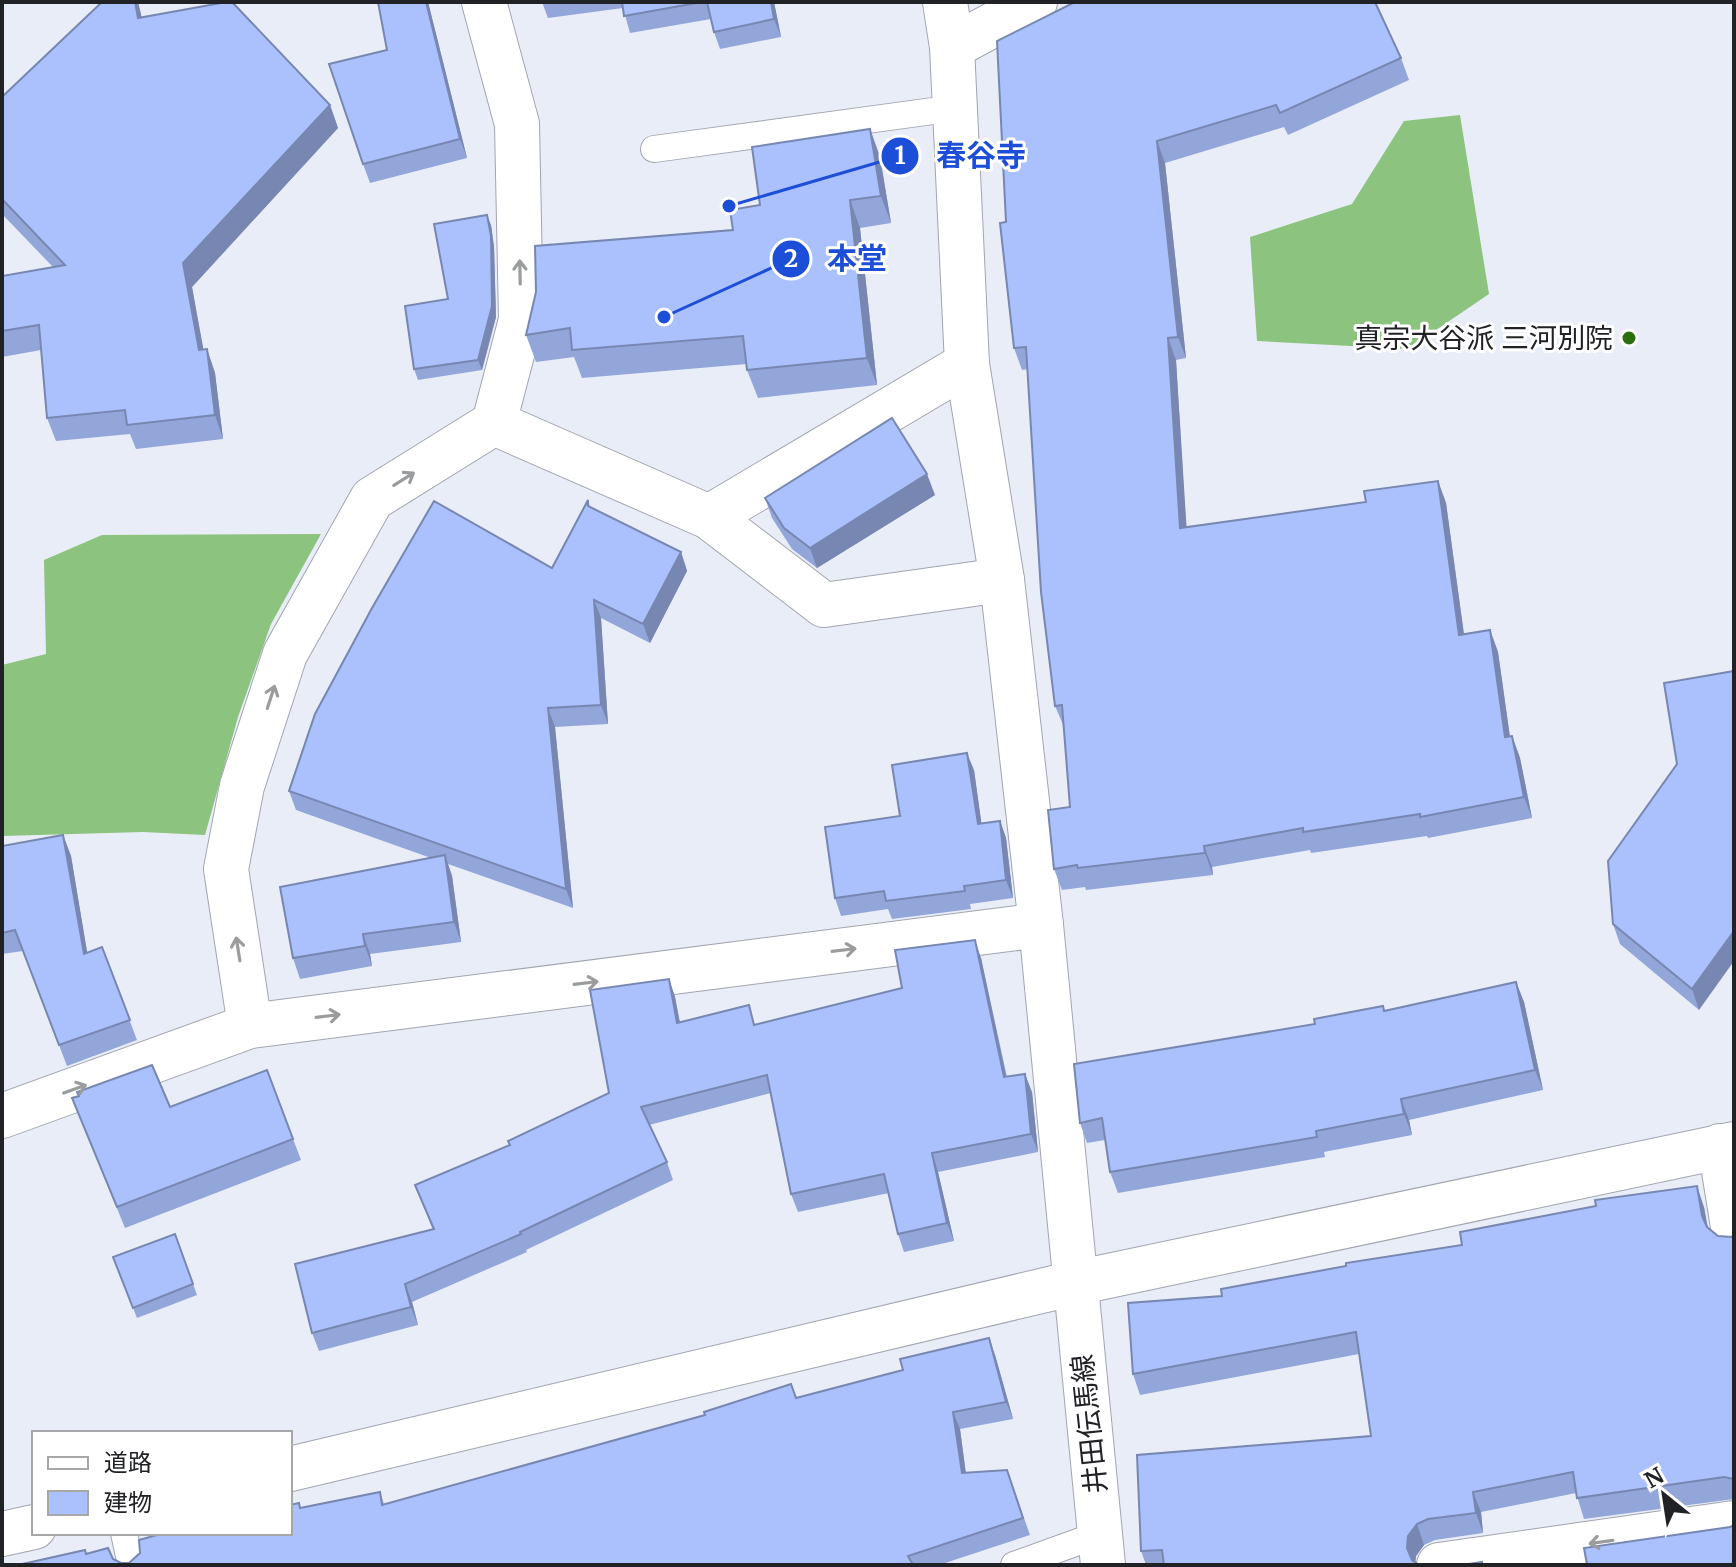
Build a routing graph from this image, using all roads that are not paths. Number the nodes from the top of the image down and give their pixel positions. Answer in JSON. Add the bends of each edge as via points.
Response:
{"nodes":[{"id":1,"x":484,"y":2,"type":"edge"},
{"id":2,"x":945,"y":2,"type":"edge"},
{"id":3,"x":1035,"y":2,"type":"edge"},
{"id":4,"x":952,"y":47,"type":"junction"},
{"id":5,"x":955,"y":108,"type":"junction"},
{"id":6,"x":654,"y":149,"type":"dead end"},
{"id":7,"x":967,"y":364,"type":"junction"},
{"id":8,"x":494,"y":423,"type":"junction"},
{"id":9,"x":709,"y":517,"type":"junction"},
{"id":10,"x":1002,"y":580,"type":"junction"},
{"id":11,"x":1041,"y":925,"type":"junction"},
{"id":12,"x":250,"y":1026,"type":"junction"},
{"id":13,"x":2,"y":1116,"type":"edge"},
{"id":14,"x":1727,"y":1145,"type":"edge"},
{"id":15,"x":1734,"y":1233,"type":"edge"},
{"id":16,"x":1075,"y":1283,"type":"junction"},
{"id":17,"x":292,"y":1469,"type":"edge"},
{"id":18,"x":1734,"y":1523,"type":"edge"},
{"id":19,"x":32,"y":1527,"type":"edge"},
{"id":20,"x":2,"y":1534,"type":"edge"},
{"id":21,"x":124,"y":1535,"type":"edge"},
{"id":22,"x":1102,"y":1550,"type":"edge"},
{"id":23,"x":131,"y":1565,"type":"edge"},
{"id":24,"x":1014,"y":1565,"type":"edge"},
{"id":25,"x":1439,"y":1565,"type":"edge"}],
"edges":[{"from":8,"to":1,"type":"street","one_way":true,"via":[[521,320],[517,124]]},
{"from":2,"to":4,"type":"street","name":"井田伝馬線"},
{"from":3,"to":4,"type":"street"},
{"from":4,"to":5,"type":"street","name":"井田伝馬線"},
{"from":5,"to":6,"type":"lane"},
{"from":5,"to":7,"type":"street","name":"井田伝馬線"},
{"from":7,"to":9,"type":"street"},
{"from":7,"to":10,"type":"street","name":"井田伝馬線"},
{"from":8,"to":9,"type":"street"},
{"from":12,"to":8,"type":"street","one_way":true,"via":[[226,869],[242,786],[285,654],[372,499]]},
{"from":9,"to":10,"type":"street","via":[[824,605]]},
{"from":10,"to":11,"type":"street","name":"井田伝馬線"},
{"from":12,"to":11,"type":"street","one_way":true},
{"from":11,"to":16,"type":"street","name":"井田伝馬線"},
{"from":13,"to":12,"type":"street","one_way":true},
{"from":14,"to":15,"type":"street"},
{"from":14,"to":16,"type":"street"},
{"from":16,"to":17,"type":"street"},
{"from":16,"to":22,"type":"street","name":"井田伝馬線"},
{"from":18,"to":25,"type":"street","one_way":true},
{"from":19,"to":20,"type":"street"},
{"from":21,"to":23,"type":"lane"},
{"from":22,"to":24,"type":"lane"}]}
